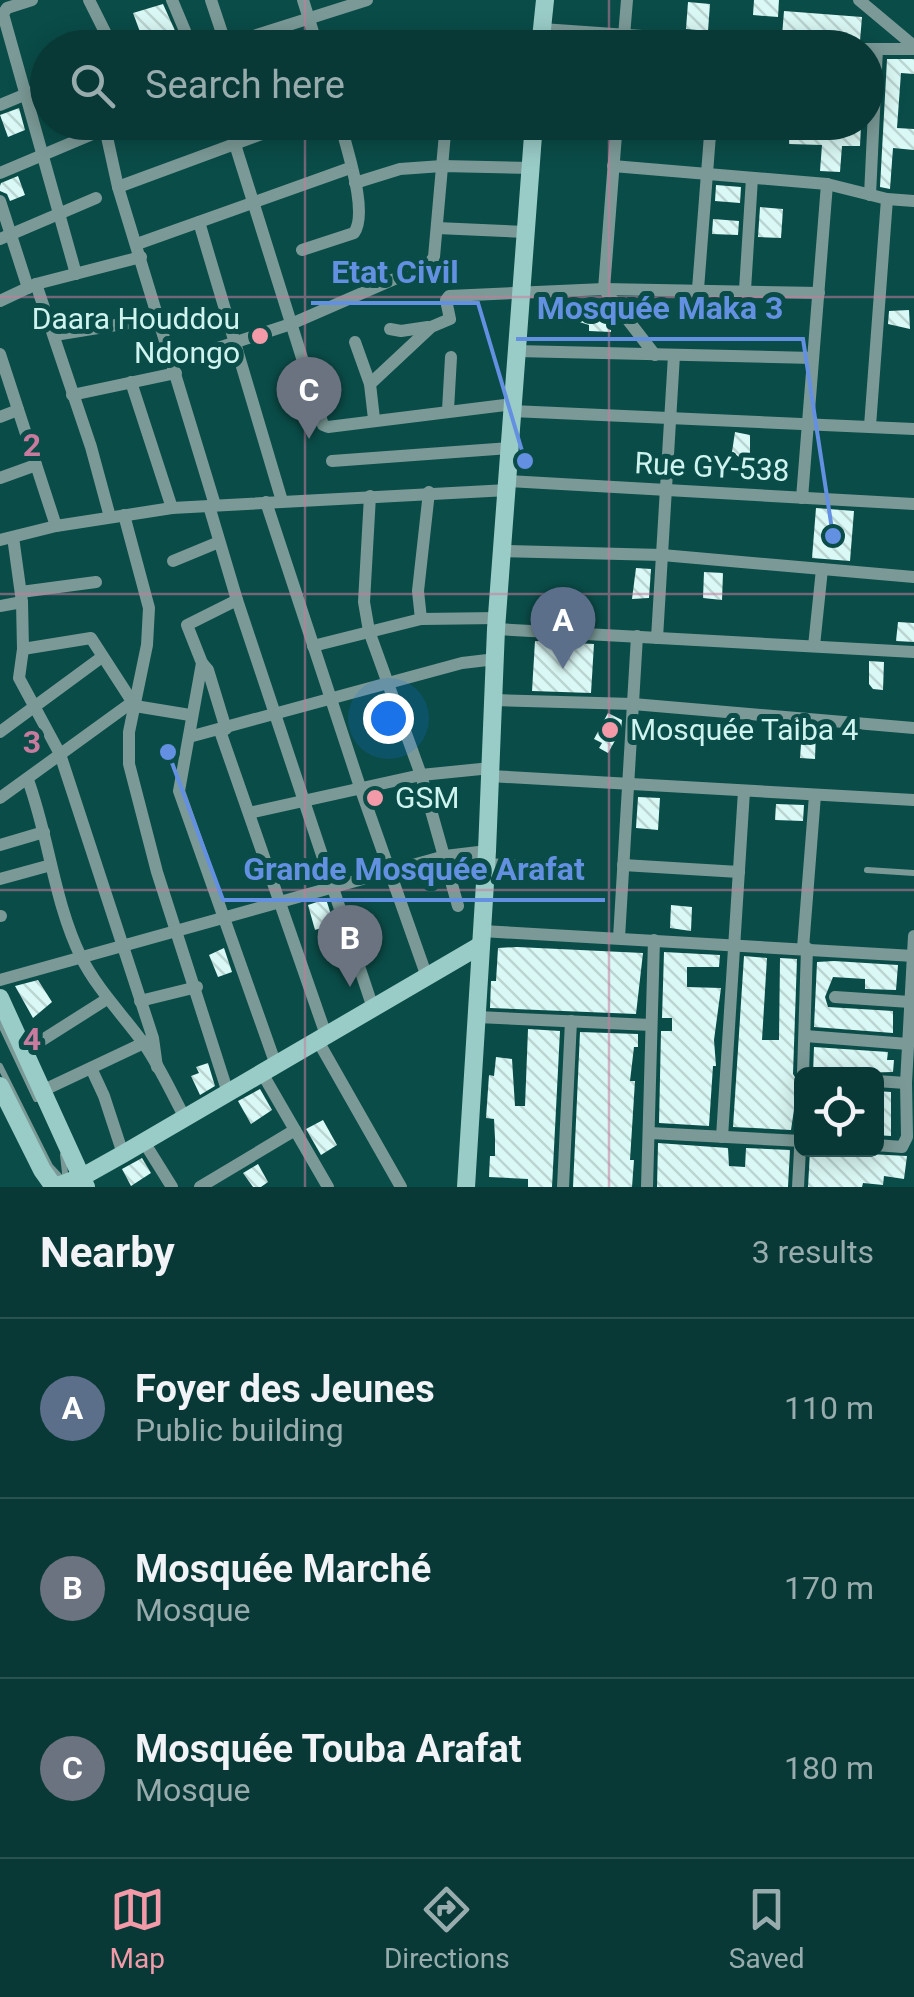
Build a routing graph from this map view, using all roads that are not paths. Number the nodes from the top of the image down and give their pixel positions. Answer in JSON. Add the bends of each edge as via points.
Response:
{"nodes":[{"id":1,"x":32,"y":0,"type":"edge"},
{"id":2,"x":89,"y":0,"type":"edge"},
{"id":3,"x":172,"y":0,"type":"edge"},
{"id":4,"x":211,"y":0,"type":"edge"},
{"id":5,"x":303,"y":0,"type":"edge"},
{"id":6,"x":367,"y":0,"type":"edge"},
{"id":7,"x":544,"y":0,"type":"edge"},
{"id":8,"x":627,"y":0,"type":"edge"},
{"id":9,"x":860,"y":0,"type":"edge"},
{"id":10,"x":5,"y":4,"type":"edge"},
{"id":11,"x":309,"y":20,"type":"junction"},
{"id":12,"x":104,"y":30,"type":"edge"},
{"id":13,"x":185,"y":30,"type":"edge"},
{"id":14,"x":222,"y":30,"type":"edge"},
{"id":15,"x":275,"y":30,"type":"edge"},
{"id":16,"x":312,"y":30,"type":"edge"},
{"id":17,"x":542,"y":30,"type":"edge"},
{"id":18,"x":624,"y":30,"type":"edge"},
{"id":19,"x":4,"y":41,"type":"edge"},
{"id":20,"x":914,"y":48,"type":"edge"},
{"id":21,"x":884,"y":49,"type":"edge"},
{"id":22,"x":30,"y":92,"type":"edge"},
{"id":23,"x":24,"y":94,"type":"junction"},
{"id":24,"x":0,"y":105,"type":"edge"},
{"id":25,"x":30,"y":114,"type":"edge"},
{"id":26,"x":38,"y":140,"type":"edge"},
{"id":27,"x":77,"y":140,"type":"edge"},
{"id":28,"x":108,"y":140,"type":"edge"},
{"id":29,"x":234,"y":140,"type":"edge"},
{"id":30,"x":250,"y":140,"type":"edge"},
{"id":31,"x":344,"y":140,"type":"edge"},
{"id":32,"x":444,"y":140,"type":"edge"},
{"id":33,"x":532,"y":140,"type":"edge"},
{"id":34,"x":616,"y":140,"type":"edge"},
{"id":35,"x":710,"y":140,"type":"edge"},
{"id":36,"x":870,"y":140,"type":"edge"},
{"id":37,"x":236,"y":146,"type":"junction"},
{"id":38,"x":42,"y":155,"type":"junction"},
{"id":39,"x":442,"y":166,"type":"junction"},
{"id":40,"x":614,"y":166,"type":"junction"},
{"id":41,"x":350,"y":168,"type":"junction"},
{"id":42,"x":530,"y":168,"type":"junction"},
{"id":43,"x":0,"y":173,"type":"edge"},
{"id":44,"x":708,"y":174,"type":"junction"},
{"id":45,"x":752,"y":178,"type":"junction"},
{"id":46,"x":354,"y":183,"type":"junction"},
{"id":47,"x":827,"y":184,"type":"junction"},
{"id":48,"x":118,"y":187,"type":"junction"},
{"id":49,"x":870,"y":195,"type":"junction"},
{"id":50,"x":96,"y":198,"type":"dead end"},
{"id":51,"x":886,"y":199,"type":"junction"},
{"id":52,"x":914,"y":201,"type":"edge"},
{"id":53,"x":0,"y":202,"type":"edge"},
{"id":54,"x":253,"y":202,"type":"junction"},
{"id":55,"x":59,"y":214,"type":"junction"},
{"id":56,"x":199,"y":222,"type":"junction"},
{"id":57,"x":436,"y":228,"type":"junction"},
{"id":58,"x":525,"y":232,"type":"junction"},
{"id":59,"x":5,"y":237,"type":"edge"},
{"id":60,"x":302,"y":250,"type":"dead end"},
{"id":61,"x":139,"y":251,"type":"junction"},
{"id":62,"x":76,"y":274,"type":"junction"},
{"id":63,"x":32,"y":286,"type":"junction"},
{"id":64,"x":604,"y":289,"type":"junction"},
{"id":65,"x":698,"y":289,"type":"junction"},
{"id":66,"x":745,"y":290,"type":"junction"},
{"id":67,"x":521,"y":292,"type":"junction"},
{"id":68,"x":819,"y":293,"type":"junction"},
{"id":69,"x":0,"y":301,"type":"edge"},
{"id":70,"x":160,"y":318,"type":"junction"},
{"id":71,"x":291,"y":324,"type":"junction"},
{"id":72,"x":431,"y":327,"type":"junction"},
{"id":73,"x":390,"y":328,"type":"dead end"},
{"id":74,"x":55,"y":336,"type":"junction"},
{"id":75,"x":234,"y":342,"type":"junction"},
{"id":76,"x":355,"y":342,"type":"dead end"},
{"id":77,"x":516,"y":351,"type":"junction"},
{"id":78,"x":655,"y":354,"type":"junction"},
{"id":79,"x":674,"y":355,"type":"junction"},
{"id":80,"x":451,"y":357,"type":"dead end"},
{"id":81,"x":814,"y":358,"type":"junction"},
{"id":82,"x":1,"y":359,"type":"edge"},
{"id":83,"x":174,"y":368,"type":"junction"},
{"id":84,"x":132,"y":382,"type":"junction"},
{"id":85,"x":370,"y":384,"type":"junction"},
{"id":86,"x":72,"y":395,"type":"junction"},
{"id":87,"x":512,"y":408,"type":"junction"},
{"id":88,"x":18,"y":410,"type":"junction"},
{"id":89,"x":448,"y":410,"type":"junction"},
{"id":90,"x":0,"y":417,"type":"edge"},
{"id":91,"x":670,"y":418,"type":"junction"},
{"id":92,"x":374,"y":419,"type":"junction"},
{"id":93,"x":808,"y":423,"type":"junction"},
{"id":94,"x":870,"y":426,"type":"junction"},
{"id":95,"x":914,"y":429,"type":"edge"},
{"id":96,"x":510,"y":448,"type":"junction"},
{"id":97,"x":332,"y":461,"type":"dead end"},
{"id":98,"x":36,"y":465,"type":"junction"},
{"id":99,"x":0,"y":478,"type":"edge"},
{"id":100,"x":508,"y":485,"type":"junction"},
{"id":101,"x":666,"y":490,"type":"junction"},
{"id":102,"x":429,"y":492,"type":"junction"},
{"id":103,"x":370,"y":496,"type":"junction"},
{"id":104,"x":802,"y":498,"type":"junction"},
{"id":105,"x":282,"y":501,"type":"junction"},
{"id":106,"x":266,"y":502,"type":"junction"},
{"id":107,"x":914,"y":504,"type":"edge"},
{"id":108,"x":212,"y":506,"type":"junction"},
{"id":109,"x":172,"y":508,"type":"junction"},
{"id":110,"x":117,"y":516,"type":"junction"},
{"id":111,"x":56,"y":526,"type":"junction"},
{"id":112,"x":6,"y":539,"type":"edge"},
{"id":113,"x":219,"y":542,"type":"junction"},
{"id":114,"x":502,"y":551,"type":"junction"},
{"id":115,"x":662,"y":556,"type":"junction"},
{"id":116,"x":173,"y":561,"type":"dead end"},
{"id":117,"x":822,"y":569,"type":"junction"},
{"id":118,"x":914,"y":577,"type":"edge"},
{"id":119,"x":96,"y":582,"type":"dead end"},
{"id":120,"x":22,"y":597,"type":"junction"},
{"id":121,"x":236,"y":600,"type":"junction"},
{"id":122,"x":0,"y":606,"type":"edge"},
{"id":123,"x":421,"y":619,"type":"junction"},
{"id":124,"x":497,"y":623,"type":"junction"},
{"id":125,"x":369,"y":631,"type":"junction"},
{"id":126,"x":637,"y":636,"type":"junction"},
{"id":127,"x":657,"y":638,"type":"junction"},
{"id":128,"x":313,"y":646,"type":"junction"},
{"id":129,"x":814,"y":646,"type":"junction"},
{"id":130,"x":23,"y":648,"type":"junction"},
{"id":131,"x":914,"y":652,"type":"edge"},
{"id":132,"x":102,"y":657,"type":"junction"},
{"id":133,"x":496,"y":660,"type":"junction"},
{"id":134,"x":202,"y":663,"type":"junction"},
{"id":135,"x":386,"y":684,"type":"junction"},
{"id":136,"x":330,"y":698,"type":"junction"},
{"id":137,"x":494,"y":700,"type":"junction"},
{"id":138,"x":133,"y":704,"type":"junction"},
{"id":139,"x":633,"y":704,"type":"junction"},
{"id":140,"x":34,"y":708,"type":"junction"},
{"id":141,"x":190,"y":715,"type":"junction"},
{"id":142,"x":275,"y":715,"type":"junction"},
{"id":143,"x":914,"y":728,"type":"edge"},
{"id":144,"x":223,"y":730,"type":"junction"},
{"id":145,"x":0,"y":732,"type":"edge"},
{"id":146,"x":189,"y":737,"type":"junction"},
{"id":147,"x":60,"y":754,"type":"junction"},
{"id":148,"x":490,"y":772,"type":"junction"},
{"id":149,"x":421,"y":775,"type":"junction"},
{"id":150,"x":28,"y":780,"type":"junction"},
{"id":151,"x":628,"y":783,"type":"junction"},
{"id":152,"x":360,"y":787,"type":"junction"},
{"id":153,"x":744,"y":791,"type":"junction"},
{"id":154,"x":815,"y":795,"type":"junction"},
{"id":155,"x":0,"y":798,"type":"edge"},
{"id":156,"x":914,"y":800,"type":"edge"},
{"id":157,"x":304,"y":801,"type":"junction"},
{"id":158,"x":249,"y":814,"type":"junction"},
{"id":159,"x":44,"y":832,"type":"junction"},
{"id":160,"x":0,"y":845,"type":"edge"},
{"id":161,"x":445,"y":856,"type":"junction"},
{"id":162,"x":487,"y":858,"type":"junction"},
{"id":163,"x":50,"y":865,"type":"junction"},
{"id":164,"x":623,"y":865,"type":"junction"},
{"id":165,"x":577,"y":870,"type":"dead end"},
{"id":166,"x":867,"y":870,"type":"dead end"},
{"id":167,"x":389,"y":871,"type":"junction"},
{"id":168,"x":739,"y":872,"type":"junction"},
{"id":169,"x":914,"y":873,"type":"edge"},
{"id":170,"x":0,"y":878,"type":"edge"},
{"id":171,"x":334,"y":886,"type":"junction"},
{"id":172,"x":277,"y":902,"type":"junction"},
{"id":173,"x":458,"y":906,"type":"dead end"},
{"id":174,"x":221,"y":917,"type":"junction"},
{"id":175,"x":178,"y":930,"type":"junction"},
{"id":176,"x":914,"y":936,"type":"edge"},
{"id":177,"x":482,"y":938,"type":"junction"},
{"id":178,"x":619,"y":938,"type":"junction"},
{"id":179,"x":654,"y":940,"type":"junction"},
{"id":180,"x":734,"y":943,"type":"junction"},
{"id":181,"x":122,"y":945,"type":"junction"},
{"id":182,"x":805,"y":948,"type":"junction"},
{"id":183,"x":80,"y":956,"type":"junction"},
{"id":184,"x":914,"y":956,"type":"edge"},
{"id":185,"x":428,"y":976,"type":"junction"},
{"id":186,"x":0,"y":980,"type":"edge"},
{"id":187,"x":196,"y":987,"type":"junction"},
{"id":188,"x":835,"y":997,"type":"dead end"},
{"id":189,"x":0,"y":998,"type":"edge"},
{"id":190,"x":107,"y":999,"type":"junction"},
{"id":191,"x":140,"y":1001,"type":"junction"},
{"id":192,"x":910,"y":1002,"type":"junction"},
{"id":193,"x":374,"y":1008,"type":"junction"},
{"id":194,"x":477,"y":1017,"type":"junction"},
{"id":195,"x":571,"y":1022,"type":"junction"},
{"id":196,"x":0,"y":1023,"type":"edge"},
{"id":197,"x":652,"y":1025,"type":"junction"},
{"id":198,"x":806,"y":1036,"type":"junction"},
{"id":199,"x":322,"y":1038,"type":"junction"},
{"id":200,"x":148,"y":1041,"type":"junction"},
{"id":201,"x":908,"y":1044,"type":"junction"},
{"id":202,"x":25,"y":1052,"type":"junction"},
{"id":203,"x":0,"y":1066,"type":"edge"},
{"id":204,"x":804,"y":1067,"type":"edge"},
{"id":205,"x":90,"y":1068,"type":"junction"},
{"id":206,"x":269,"y":1069,"type":"junction"},
{"id":207,"x":884,"y":1082,"type":"edge"},
{"id":208,"x":906,"y":1082,"type":"junction"},
{"id":209,"x":0,"y":1086,"type":"edge"},
{"id":210,"x":44,"y":1090,"type":"junction"},
{"id":211,"x":228,"y":1093,"type":"junction"},
{"id":212,"x":185,"y":1118,"type":"junction"},
{"id":213,"x":295,"y":1130,"type":"junction"},
{"id":214,"x":650,"y":1133,"type":"junction"},
{"id":215,"x":722,"y":1137,"type":"junction"},
{"id":216,"x":794,"y":1141,"type":"edge"},
{"id":217,"x":144,"y":1142,"type":"junction"},
{"id":218,"x":884,"y":1145,"type":"edge"},
{"id":219,"x":123,"y":1154,"type":"junction"},
{"id":220,"x":800,"y":1157,"type":"edge"},
{"id":221,"x":69,"y":1185,"type":"edge"},
{"id":222,"x":322,"y":1185,"type":"edge"},
{"id":223,"x":172,"y":1187,"type":"edge"},
{"id":224,"x":200,"y":1187,"type":"edge"},
{"id":225,"x":401,"y":1187,"type":"edge"},
{"id":226,"x":466,"y":1187,"type":"edge"},
{"id":227,"x":563,"y":1187,"type":"edge"},
{"id":228,"x":648,"y":1187,"type":"edge"},
{"id":229,"x":798,"y":1187,"type":"edge"}],
"edges":[{"from":1,"to":10,"type":"street"},
{"from":2,"to":12,"type":"street"},
{"from":3,"to":13,"type":"street"},
{"from":4,"to":14,"type":"street"},
{"from":5,"to":11,"type":"street"},
{"from":6,"to":11,"type":"street"},
{"from":7,"to":17,"type":"street"},
{"from":8,"to":18,"type":"street"},
{"from":9,"to":20,"type":"street"},
{"from":10,"to":19,"type":"street"},
{"from":11,"to":15,"type":"street"},
{"from":11,"to":16,"type":"street"},
{"from":19,"to":23,"type":"street"},
{"from":20,"to":21,"type":"street"},
{"from":22,"to":23,"type":"street"},
{"from":23,"to":24,"type":"street"},
{"from":23,"to":25,"type":"street"},
{"from":26,"to":38,"type":"street"},
{"from":27,"to":38,"type":"street"},
{"from":28,"to":48,"type":"street"},
{"from":29,"to":37,"type":"street"},
{"from":30,"to":37,"type":"street"},
{"from":31,"to":41,"type":"street"},
{"from":32,"to":39,"type":"street"},
{"from":33,"to":42,"type":"street"},
{"from":34,"to":40,"type":"street"},
{"from":35,"to":44,"type":"street"},
{"from":36,"to":49,"type":"street"},
{"from":37,"to":48,"type":"street"},
{"from":37,"to":54,"type":"street"},
{"from":38,"to":43,"type":"street"},
{"from":38,"to":55,"type":"street"},
{"from":39,"to":42,"type":"street"},
{"from":39,"to":46,"type":"street","via":[[400,169]]},
{"from":39,"to":57,"type":"street"},
{"from":40,"to":44,"type":"street"},
{"from":40,"to":64,"type":"street"},
{"from":41,"to":46,"type":"street"},
{"from":41,"to":54,"type":"street"},
{"from":42,"to":58,"type":"street"},
{"from":44,"to":45,"type":"street"},
{"from":44,"to":65,"type":"street"},
{"from":45,"to":47,"type":"street"},
{"from":45,"to":66,"type":"street"},
{"from":46,"to":60,"type":"street","via":[[360,216],[354,233]]},
{"from":47,"to":49,"type":"street"},
{"from":47,"to":68,"type":"street"},
{"from":48,"to":61,"type":"street"},
{"from":49,"to":51,"type":"street"},
{"from":50,"to":55,"type":"street"},
{"from":51,"to":52,"type":"street"},
{"from":51,"to":94,"type":"street"},
{"from":53,"to":59,"type":"street"},
{"from":54,"to":56,"type":"street"},
{"from":54,"to":71,"type":"street"},
{"from":55,"to":59,"type":"street"},
{"from":55,"to":62,"type":"street"},
{"from":56,"to":61,"type":"street"},
{"from":56,"to":75,"type":"street"},
{"from":57,"to":58,"type":"street"},
{"from":57,"to":71,"type":"street","via":[[429,264]]},
{"from":58,"to":67,"type":"street"},
{"from":59,"to":63,"type":"street"},
{"from":61,"to":62,"type":"street"},
{"from":61,"to":70,"type":"street"},
{"from":62,"to":63,"type":"street"},
{"from":63,"to":69,"type":"street"},
{"from":63,"to":74,"type":"street"},
{"from":64,"to":65,"type":"street"},
{"from":64,"to":67,"type":"street"},
{"from":64,"to":78,"type":"street"},
{"from":65,"to":66,"type":"street"},
{"from":66,"to":68,"type":"street"},
{"from":67,"to":72,"type":"street","via":[[449,296],[450,319]]},
{"from":67,"to":77,"type":"street"},
{"from":68,"to":81,"type":"street"},
{"from":70,"to":74,"type":"street"},
{"from":70,"to":83,"type":"street"},
{"from":71,"to":75,"type":"street"},
{"from":71,"to":92,"type":"street","via":[[322,425]]},
{"from":72,"to":73,"type":"street"},
{"from":72,"to":85,"type":"street"},
{"from":74,"to":86,"type":"street"},
{"from":75,"to":83,"type":"street"},
{"from":75,"to":105,"type":"street"},
{"from":76,"to":85,"type":"street"},
{"from":77,"to":78,"type":"street"},
{"from":77,"to":87,"type":"street"},
{"from":78,"to":79,"type":"street"},
{"from":79,"to":81,"type":"street"},
{"from":79,"to":91,"type":"street"},
{"from":80,"to":89,"type":"street"},
{"from":81,"to":93,"type":"street"},
{"from":82,"to":88,"type":"street"},
{"from":83,"to":84,"type":"street"},
{"from":83,"to":108,"type":"street"},
{"from":84,"to":86,"type":"street"},
{"from":84,"to":109,"type":"street"},
{"from":85,"to":92,"type":"street"},
{"from":86,"to":110,"type":"street"},
{"from":87,"to":89,"type":"street"},
{"from":87,"to":91,"type":"street"},
{"from":87,"to":96,"type":"street"},
{"from":88,"to":90,"type":"street"},
{"from":88,"to":98,"type":"street"},
{"from":89,"to":92,"type":"street"},
{"from":91,"to":93,"type":"street"},
{"from":91,"to":101,"type":"street"},
{"from":93,"to":94,"type":"street"},
{"from":93,"to":104,"type":"street"},
{"from":94,"to":95,"type":"street"},
{"from":96,"to":97,"type":"street"},
{"from":96,"to":100,"type":"street"},
{"from":98,"to":99,"type":"street"},
{"from":98,"to":111,"type":"street"},
{"from":100,"to":101,"type":"street","name":"Rue GY-538"},
{"from":100,"to":102,"type":"street","name":"Rue GY-538"},
{"from":100,"to":114,"type":"street"},
{"from":101,"to":104,"type":"street","name":"Rue GY-538"},
{"from":101,"to":115,"type":"street"},
{"from":102,"to":103,"type":"street","name":"Rue GY-538"},
{"from":102,"to":123,"type":"street"},
{"from":103,"to":105,"type":"street","name":"Rue GY-538"},
{"from":103,"to":125,"type":"street","via":[[364,602]]},
{"from":104,"to":107,"type":"street","name":"Rue GY-538"},
{"from":105,"to":106,"type":"street","name":"Rue GY-538"},
{"from":106,"to":108,"type":"street","name":"Rue GY-538"},
{"from":106,"to":128,"type":"street"},
{"from":108,"to":109,"type":"street","name":"Rue GY-538"},
{"from":108,"to":113,"type":"street"},
{"from":109,"to":110,"type":"street","name":"Rue GY-538"},
{"from":110,"to":111,"type":"street","name":"Rue GY-538"},
{"from":110,"to":138,"type":"street","via":[[149,608]]},
{"from":111,"to":112,"type":"street","name":"Rue GY-538"},
{"from":112,"to":120,"type":"street"},
{"from":113,"to":116,"type":"street"},
{"from":113,"to":121,"type":"street"},
{"from":114,"to":115,"type":"street"},
{"from":114,"to":124,"type":"street"},
{"from":115,"to":117,"type":"street"},
{"from":115,"to":127,"type":"street"},
{"from":117,"to":118,"type":"street"},
{"from":117,"to":129,"type":"street"},
{"from":119,"to":120,"type":"street"},
{"from":120,"to":122,"type":"street"},
{"from":120,"to":130,"type":"street"},
{"from":121,"to":134,"type":"street","via":[[187,625]]},
{"from":121,"to":142,"type":"street"},
{"from":123,"to":124,"type":"street"},
{"from":123,"to":125,"type":"street"},
{"from":124,"to":126,"type":"street"},
{"from":124,"to":133,"type":"street"},
{"from":125,"to":128,"type":"street"},
{"from":125,"to":135,"type":"street"},
{"from":126,"to":127,"type":"street"},
{"from":126,"to":139,"type":"street"},
{"from":127,"to":129,"type":"street"},
{"from":128,"to":136,"type":"street"},
{"from":129,"to":131,"type":"street"},
{"from":130,"to":132,"type":"street","via":[[88,637]]},
{"from":130,"to":140,"type":"street","via":[[19,678]]},
{"from":132,"to":138,"type":"street"},
{"from":132,"to":140,"type":"street"},
{"from":133,"to":135,"type":"street"},
{"from":133,"to":137,"type":"street"},
{"from":134,"to":141,"type":"street"},
{"from":134,"to":144,"type":"street"},
{"from":135,"to":136,"type":"street"},
{"from":135,"to":149,"type":"street"},
{"from":136,"to":142,"type":"street"},
{"from":136,"to":152,"type":"street"},
{"from":137,"to":139,"type":"street"},
{"from":137,"to":148,"type":"street"},
{"from":138,"to":141,"type":"street"},
{"from":138,"to":147,"type":"street"},
{"from":138,"to":175,"type":"street","via":[[128,764]]},
{"from":139,"to":143,"type":"street"},
{"from":139,"to":151,"type":"street"},
{"from":140,"to":145,"type":"street"},
{"from":140,"to":147,"type":"street"},
{"from":141,"to":146,"type":"street"},
{"from":142,"to":144,"type":"street"},
{"from":142,"to":157,"type":"street"},
{"from":144,"to":146,"type":"street"},
{"from":144,"to":158,"type":"street"},
{"from":146,"to":174,"type":"street","via":[[179,791]]},
{"from":147,"to":150,"type":"street"},
{"from":147,"to":181,"type":"street"},
{"from":148,"to":149,"type":"street"},
{"from":148,"to":151,"type":"street"},
{"from":148,"to":162,"type":"street"},
{"from":149,"to":152,"type":"street"},
{"from":149,"to":161,"type":"street"},
{"from":150,"to":155,"type":"street"},
{"from":150,"to":159,"type":"street"},
{"from":151,"to":153,"type":"street"},
{"from":151,"to":164,"type":"street"},
{"from":152,"to":157,"type":"street"},
{"from":152,"to":167,"type":"street"},
{"from":153,"to":154,"type":"street"},
{"from":153,"to":168,"type":"street"},
{"from":154,"to":156,"type":"street"},
{"from":154,"to":182,"type":"street"},
{"from":157,"to":158,"type":"street"},
{"from":157,"to":171,"type":"street"},
{"from":158,"to":172,"type":"street"},
{"from":159,"to":160,"type":"street"},
{"from":159,"to":163,"type":"street"},
{"from":161,"to":162,"type":"street"},
{"from":161,"to":167,"type":"street"},
{"from":161,"to":173,"type":"street"},
{"from":162,"to":165,"type":"street"},
{"from":162,"to":177,"type":"street"},
{"from":163,"to":170,"type":"street"},
{"from":163,"to":183,"type":"street"},
{"from":164,"to":168,"type":"street"},
{"from":164,"to":178,"type":"street"},
{"from":166,"to":169,"type":"lane"},
{"from":167,"to":171,"type":"street"},
{"from":167,"to":185,"type":"street"},
{"from":168,"to":180,"type":"street"},
{"from":171,"to":172,"type":"street"},
{"from":171,"to":193,"type":"street"},
{"from":172,"to":174,"type":"street"},
{"from":172,"to":199,"type":"street"},
{"from":174,"to":175,"type":"street"},
{"from":174,"to":206,"type":"street"},
{"from":175,"to":181,"type":"street"},
{"from":175,"to":187,"type":"street"},
{"from":176,"to":184,"type":"street"},
{"from":177,"to":178,"type":"street"},
{"from":177,"to":185,"type":"street"},
{"from":177,"to":194,"type":"street"},
{"from":178,"to":179,"type":"street"},
{"from":179,"to":180,"type":"street"},
{"from":179,"to":197,"type":"street"},
{"from":180,"to":182,"type":"street"},
{"from":180,"to":215,"type":"street"},
{"from":181,"to":183,"type":"street"},
{"from":181,"to":191,"type":"street"},
{"from":182,"to":184,"type":"street"},
{"from":182,"to":198,"type":"street"},
{"from":183,"to":186,"type":"street"},
{"from":183,"to":190,"type":"street"},
{"from":184,"to":192,"type":"street"},
{"from":185,"to":193,"type":"street"},
{"from":187,"to":191,"type":"street"},
{"from":187,"to":211,"type":"street"},
{"from":188,"to":192,"type":"street"},
{"from":189,"to":202,"type":"street"},
{"from":190,"to":200,"type":"street"},
{"from":190,"to":202,"type":"street"},
{"from":191,"to":200,"type":"street"},
{"from":192,"to":201,"type":"street"},
{"from":193,"to":199,"type":"street"},
{"from":194,"to":195,"type":"street"},
{"from":194,"to":226,"type":"street"},
{"from":195,"to":197,"type":"street"},
{"from":195,"to":227,"type":"street"},
{"from":196,"to":221,"type":"lane","via":[[65,1158]]},
{"from":197,"to":214,"type":"street"},
{"from":198,"to":201,"type":"street"},
{"from":198,"to":204,"type":"street"},
{"from":199,"to":206,"type":"street"},
{"from":199,"to":225,"type":"street"},
{"from":200,"to":205,"type":"street"},
{"from":200,"to":212,"type":"street"},
{"from":201,"to":208,"type":"street"},
{"from":202,"to":210,"type":"street"},
{"from":203,"to":221,"type":"lane","via":[[50,1166]]},
{"from":205,"to":210,"type":"street"},
{"from":205,"to":219,"type":"street"},
{"from":206,"to":211,"type":"street"},
{"from":206,"to":213,"type":"street"},
{"from":207,"to":208,"type":"street"},
{"from":208,"to":218,"type":"street","via":[[906,1144]]},
{"from":209,"to":221,"type":"street","via":[[36,1159]]},
{"from":210,"to":221,"type":"street"},
{"from":211,"to":212,"type":"street"},
{"from":212,"to":217,"type":"street"},
{"from":213,"to":222,"type":"street"},
{"from":213,"to":224,"type":"street"},
{"from":214,"to":215,"type":"street"},
{"from":214,"to":228,"type":"street"},
{"from":215,"to":216,"type":"street"},
{"from":217,"to":219,"type":"street"},
{"from":217,"to":223,"type":"street"},
{"from":219,"to":221,"type":"street"},
{"from":220,"to":229,"type":"street"}]}
